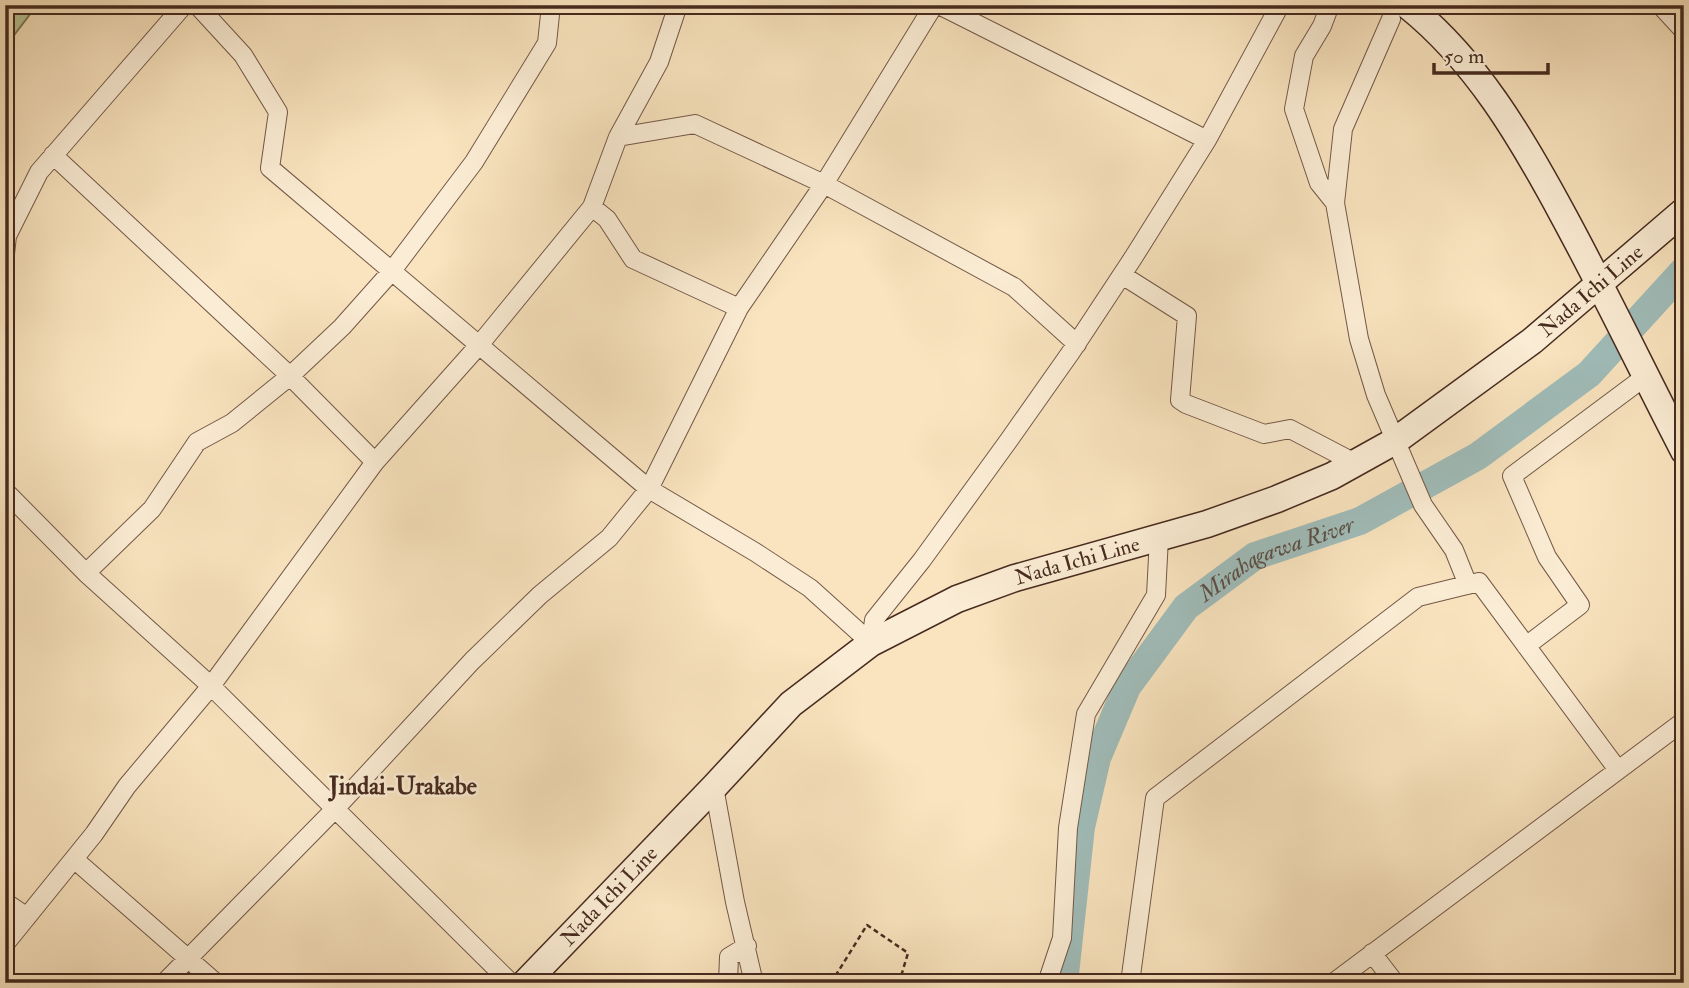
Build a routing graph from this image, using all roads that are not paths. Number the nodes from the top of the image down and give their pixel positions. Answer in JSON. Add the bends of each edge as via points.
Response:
{"nodes":[{"id":1,"x":184,"y":5,"type":"edge"},
{"id":2,"x":197,"y":5,"type":"edge"},
{"id":3,"x":551,"y":5,"type":"edge"},
{"id":4,"x":678,"y":5,"type":"edge"},
{"id":5,"x":934,"y":5,"type":"edge"},
{"id":6,"x":939,"y":5,"type":"edge"},
{"id":7,"x":1280,"y":5,"type":"edge"},
{"id":8,"x":1330,"y":5,"type":"edge"},
{"id":9,"x":1660,"y":5,"type":"edge"},
{"id":10,"x":1399,"y":12,"type":"edge"},
{"id":11,"x":1684,"y":31,"type":"edge"},
{"id":12,"x":618,"y":137,"type":"junction"},
{"id":13,"x":1206,"y":141,"type":"junction"},
{"id":14,"x":53,"y":155,"type":"junction"},
{"id":15,"x":824,"y":184,"type":"junction"},
{"id":16,"x":1335,"y":203,"type":"junction"},
{"id":17,"x":592,"y":207,"type":"junction"},
{"id":18,"x":1684,"y":211,"type":"edge"},
{"id":19,"x":5,"y":254,"type":"edge"},
{"id":20,"x":391,"y":272,"type":"junction"},
{"id":21,"x":1122,"y":275,"type":"junction"},
{"id":22,"x":1600,"y":283,"type":"junction"},
{"id":23,"x":739,"y":308,"type":"junction"},
{"id":24,"x":480,"y":344,"type":"junction"},
{"id":25,"x":1077,"y":344,"type":"junction"},
{"id":26,"x":1642,"y":370,"type":"junction"},
{"id":27,"x":290,"y":376,"type":"junction"},
{"id":28,"x":1397,"y":446,"type":"junction"},
{"id":29,"x":1684,"y":451,"type":"edge"},
{"id":30,"x":375,"y":462,"type":"junction"},
{"id":31,"x":1355,"y":463,"type":"junction"},
{"id":32,"x":649,"y":489,"type":"junction"},
{"id":33,"x":5,"y":491,"type":"edge"},
{"id":34,"x":1158,"y":538,"type":"junction"},
{"id":35,"x":86,"y":573,"type":"junction"},
{"id":36,"x":1468,"y":585,"type":"junction"},
{"id":37,"x":871,"y":643,"type":"junction"},
{"id":38,"x":1526,"y":646,"type":"junction"},
{"id":39,"x":211,"y":686,"type":"junction"},
{"id":40,"x":1684,"y":721,"type":"edge"},
{"id":41,"x":1618,"y":770,"type":"junction"},
{"id":42,"x":714,"y":787,"type":"junction"},
{"id":43,"x":335,"y":809,"type":"junction"},
{"id":44,"x":74,"y":859,"type":"junction"},
{"id":45,"x":5,"y":902,"type":"edge"},
{"id":46,"x":27,"y":917,"type":"junction"},
{"id":47,"x":5,"y":944,"type":"edge"},
{"id":48,"x":747,"y":946,"type":"junction"},
{"id":49,"x":1372,"y":954,"type":"junction"},
{"id":50,"x":187,"y":958,"type":"junction"},
{"id":51,"x":164,"y":983,"type":"edge"},
{"id":52,"x":216,"y":983,"type":"edge"},
{"id":53,"x":511,"y":983,"type":"edge"},
{"id":54,"x":525,"y":983,"type":"edge"},
{"id":55,"x":728,"y":983,"type":"edge"},
{"id":56,"x":754,"y":983,"type":"edge"},
{"id":57,"x":1046,"y":983,"type":"edge"},
{"id":58,"x":1130,"y":983,"type":"edge"},
{"id":59,"x":1333,"y":983,"type":"edge"},
{"id":60,"x":1395,"y":983,"type":"edge"}],
"edges":[{"from":1,"to":14,"type":"street"},
{"from":2,"to":20,"type":"street","via":[[243,55],[278,112],[270,168]]},
{"from":3,"to":20,"type":"street","via":[[547,43],[474,162]]},
{"from":4,"to":12,"type":"street","via":[[659,62]]},
{"from":5,"to":15,"type":"street"},
{"from":6,"to":13,"type":"street"},
{"from":7,"to":13,"type":"street"},
{"from":8,"to":16,"type":"street","via":[[1304,57],[1294,109],[1319,183]]},
{"from":9,"to":11,"type":"street"},
{"from":10,"to":16,"type":"street","via":[[1343,129]]},
{"from":10,"to":22,"type":"main road","via":[[1464,61],[1500,107]]},
{"from":12,"to":15,"type":"street","via":[[695,124]]},
{"from":12,"to":17,"type":"street"},
{"from":13,"to":21,"type":"street"},
{"from":14,"to":19,"type":"street","via":[[39,172],[7,236]]},
{"from":14,"to":27,"type":"street"},
{"from":15,"to":23,"type":"street"},
{"from":15,"to":25,"type":"street","via":[[1014,288]]},
{"from":16,"to":28,"type":"street","via":[[1359,339]]},
{"from":17,"to":23,"type":"street","via":[[607,219],[633,259]]},
{"from":17,"to":24,"type":"street"},
{"from":18,"to":22,"type":"main road","name":"Nada Ichi Line"},
{"from":20,"to":24,"type":"street"},
{"from":20,"to":27,"type":"street"},
{"from":21,"to":25,"type":"street"},
{"from":21,"to":31,"type":"street","via":[[1187,316],[1180,400],[1264,434],[1290,429]]},
{"from":22,"to":26,"type":"main road"},
{"from":22,"to":28,"type":"main road","name":"Nada Ichi Line"},
{"from":23,"to":32,"type":"street"},
{"from":24,"to":30,"type":"street"},
{"from":24,"to":32,"type":"street"},
{"from":25,"to":37,"type":"street","via":[[874,620]]},
{"from":26,"to":29,"type":"main road"},
{"from":26,"to":38,"type":"street","via":[[1512,476],[1547,557],[1580,605]]},
{"from":27,"to":30,"type":"street"},
{"from":27,"to":35,"type":"street","via":[[232,423],[197,442],[152,509]]},
{"from":28,"to":31,"type":"main road","name":"Nada Ichi Line"},
{"from":28,"to":36,"type":"street","via":[[1423,505],[1454,550]]},
{"from":30,"to":39,"type":"street"},
{"from":31,"to":34,"type":"main road","name":"Nada Ichi Line","via":[[1277,499]]},
{"from":32,"to":37,"type":"street","via":[[810,588]]},
{"from":32,"to":43,"type":"street","via":[[609,538],[540,595],[472,661]]},
{"from":33,"to":35,"type":"street"},
{"from":34,"to":37,"type":"main road","name":"Nada Ichi Line","via":[[957,598]]},
{"from":34,"to":57,"type":"street","via":[[1156,595],[1086,714],[1068,828],[1062,938]]},
{"from":35,"to":39,"type":"street"},
{"from":36,"to":38,"type":"street","via":[[1479,582]]},
{"from":36,"to":58,"type":"street","via":[[1418,597],[1155,798]]},
{"from":37,"to":42,"type":"main road","name":"Nada Ichi Line","via":[[791,704]]},
{"from":38,"to":41,"type":"street"},
{"from":39,"to":43,"type":"street"},
{"from":39,"to":44,"type":"street","via":[[127,786]]},
{"from":40,"to":41,"type":"street"},
{"from":41,"to":49,"type":"street"},
{"from":42,"to":48,"type":"street"},
{"from":42,"to":54,"type":"main road","name":"Nada Ichi Line"},
{"from":43,"to":50,"type":"street"},
{"from":43,"to":53,"type":"street"},
{"from":44,"to":46,"type":"street"},
{"from":44,"to":50,"type":"street"},
{"from":45,"to":46,"type":"street"},
{"from":46,"to":47,"type":"street"},
{"from":48,"to":55,"type":"street","via":[[729,957]]},
{"from":48,"to":56,"type":"street"},
{"from":49,"to":59,"type":"street"},
{"from":49,"to":60,"type":"street"},
{"from":50,"to":51,"type":"street"},
{"from":50,"to":52,"type":"street"}]}
